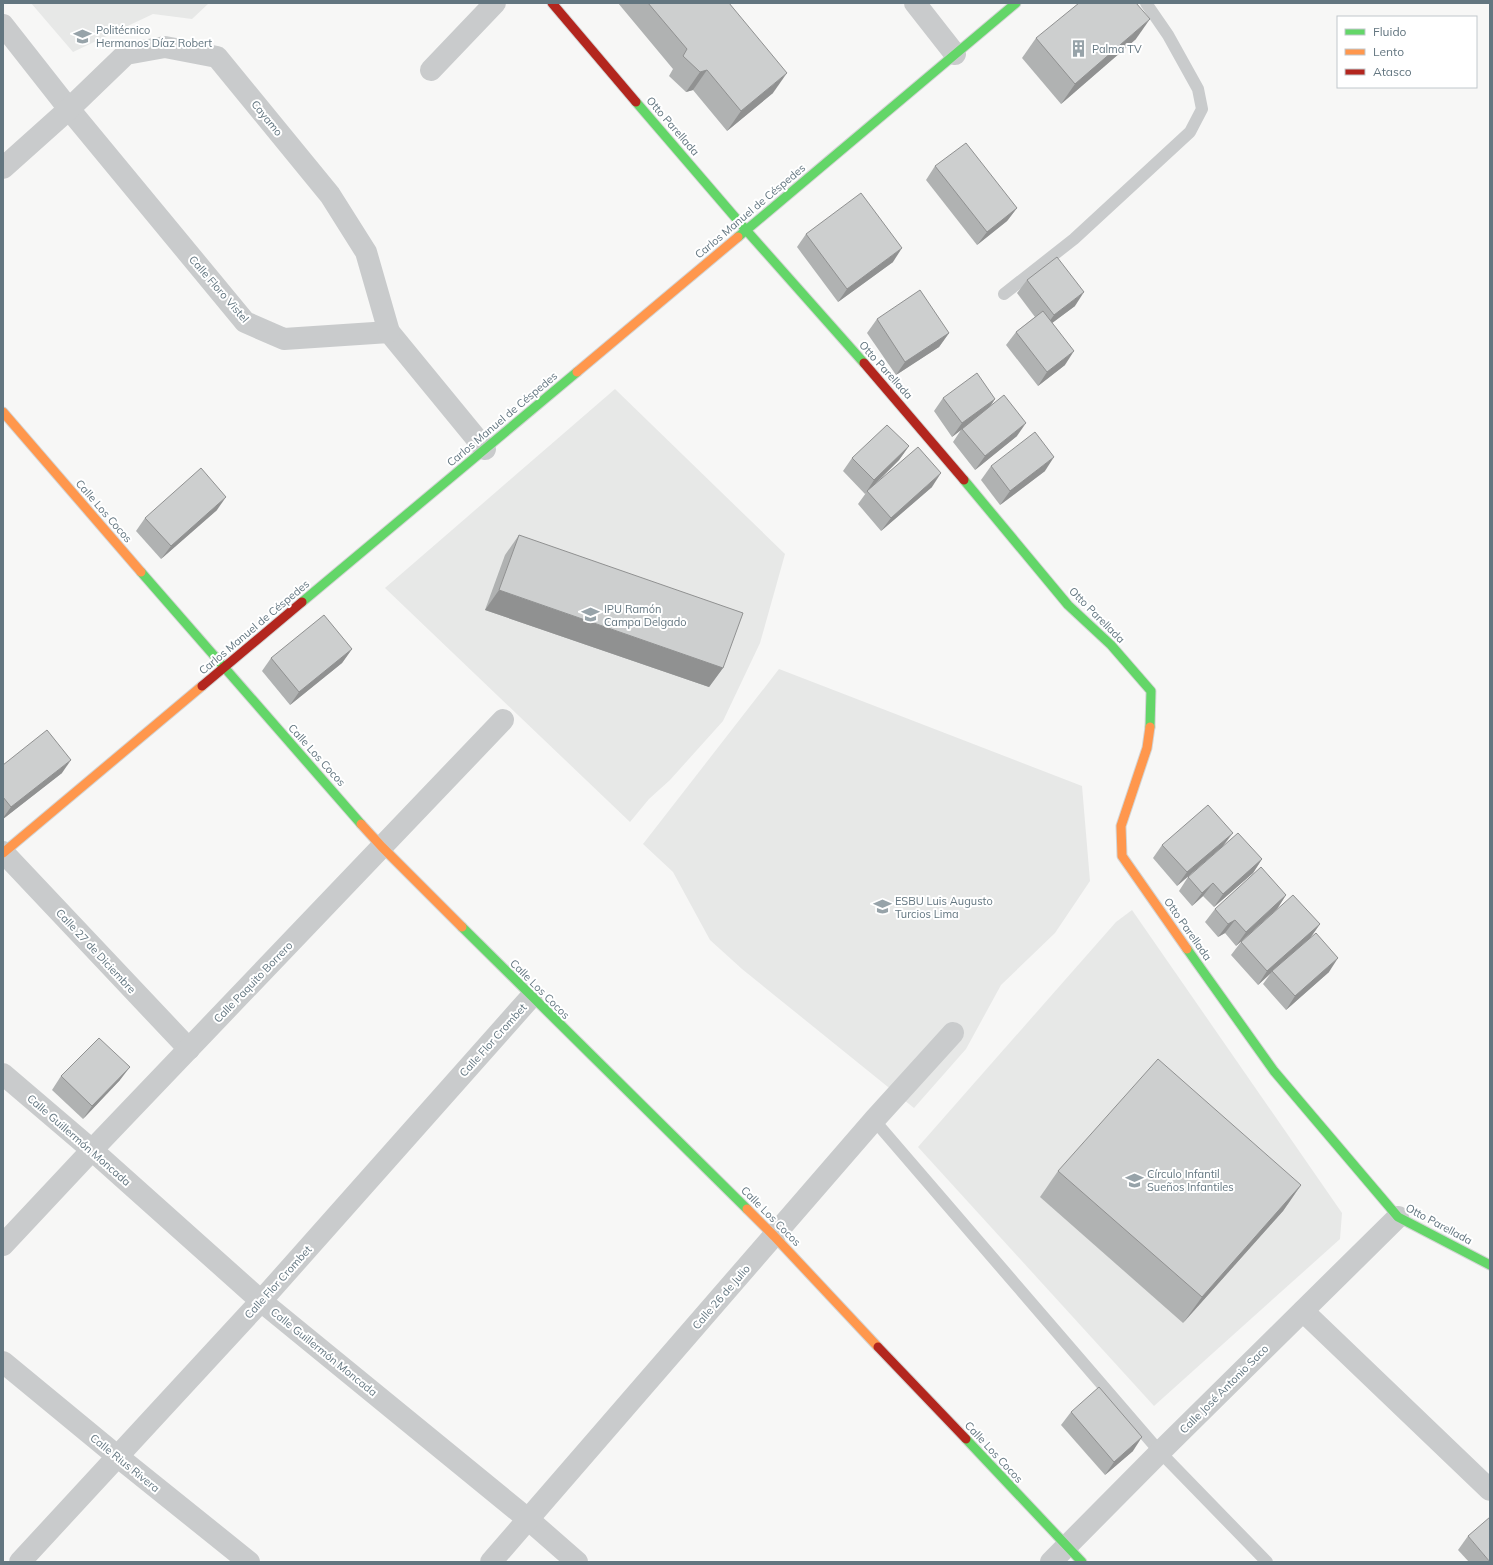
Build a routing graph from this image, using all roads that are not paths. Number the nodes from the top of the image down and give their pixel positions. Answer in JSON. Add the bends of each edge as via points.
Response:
{"nodes":[{"id":1,"x":496,"y":3,"type":"edge"},
{"id":2,"x":552,"y":3,"type":"edge"},
{"id":3,"x":914,"y":3,"type":"edge"},
{"id":4,"x":1016,"y":3,"type":"edge"},
{"id":5,"x":1146,"y":3,"type":"edge"},
{"id":6,"x":3,"y":25,"type":"edge"},
{"id":7,"x":956,"y":54,"type":"junction"},
{"id":8,"x":431,"y":70,"type":"dead end"},
{"id":9,"x":69,"y":109,"type":"junction"},
{"id":10,"x":3,"y":168,"type":"edge"},
{"id":11,"x":746,"y":230,"type":"junction"},
{"id":12,"x":1004,"y":294,"type":"dead end"},
{"id":13,"x":389,"y":332,"type":"junction"},
{"id":14,"x":3,"y":412,"type":"edge"},
{"id":15,"x":485,"y":449,"type":"junction"},
{"id":16,"x":224,"y":668,"type":"junction"},
{"id":17,"x":503,"y":720,"type":"dead end"},
{"id":18,"x":382,"y":847,"type":"junction"},
{"id":19,"x":3,"y":853,"type":"edge"},
{"id":20,"x":531,"y":997,"type":"junction"},
{"id":21,"x":953,"y":1033,"type":"dead end"},
{"id":22,"x":188,"y":1049,"type":"junction"},
{"id":23,"x":3,"y":1074,"type":"edge"},
{"id":24,"x":874,"y":1120,"type":"junction"},
{"id":25,"x":92,"y":1150,"type":"junction"},
{"id":26,"x":1398,"y":1217,"type":"junction"},
{"id":27,"x":774,"y":1236,"type":"junction"},
{"id":28,"x":3,"y":1245,"type":"edge"},
{"id":29,"x":1490,"y":1265,"type":"edge"},
{"id":30,"x":261,"y":1301,"type":"junction"},
{"id":31,"x":1303,"y":1311,"type":"junction"},
{"id":32,"x":3,"y":1362,"type":"edge"},
{"id":33,"x":1160,"y":1452,"type":"junction"},
{"id":34,"x":117,"y":1456,"type":"junction"},
{"id":35,"x":1490,"y":1490,"type":"edge"},
{"id":36,"x":529,"y":1520,"type":"junction"},
{"id":37,"x":1067,"y":1546,"type":"junction"},
{"id":38,"x":20,"y":1562,"type":"edge"},
{"id":39,"x":249,"y":1562,"type":"edge"},
{"id":40,"x":491,"y":1562,"type":"edge"},
{"id":41,"x":577,"y":1562,"type":"edge"},
{"id":42,"x":1051,"y":1562,"type":"edge"},
{"id":43,"x":1082,"y":1562,"type":"edge"},
{"id":44,"x":1267,"y":1562,"type":"edge"}],
"edges":[{"from":1,"to":8,"type":"street"},
{"from":2,"to":11,"type":"street","name":"Otto Parellada"},
{"from":3,"to":7,"type":"street"},
{"from":4,"to":7,"type":"street","name":"Carlos Manuel de Céspedes"},
{"from":5,"to":12,"type":"lane","via":[[1168,35],[1198,89],[1202,109],[1197,120],[1190,132],[1074,239]]},
{"from":6,"to":9,"type":"street","name":"Calle Floro Vistel"},
{"from":7,"to":11,"type":"street","name":"Carlos Manuel de Céspedes"},
{"from":9,"to":10,"type":"street","name":"Cayamo"},
{"from":9,"to":13,"type":"street","name":"Calle Floro Vistel","via":[[245,322],[284,339]]},
{"from":9,"to":13,"type":"street","name":"Cayamo","via":[[126,54],[165,46],[217,57],[330,195],[366,252]]},
{"from":11,"to":15,"type":"street","name":"Carlos Manuel de Céspedes"},
{"from":11,"to":26,"type":"street","name":"Otto Parellada","via":[[906,410],[1068,605],[1112,645],[1151,691],[1147,748],[1122,826],[1122,856],[1274,1071]]},
{"from":13,"to":15,"type":"street"},
{"from":14,"to":16,"type":"street","name":"Calle Los Cocos"},
{"from":15,"to":16,"type":"street","name":"Carlos Manuel de Céspedes"},
{"from":16,"to":18,"type":"street","name":"Calle Los Cocos"},
{"from":16,"to":19,"type":"street","name":"Carlos Manuel de Céspedes"},
{"from":17,"to":18,"type":"street","name":"Calle Paquito Borrero"},
{"from":18,"to":20,"type":"street","name":"Calle Los Cocos"},
{"from":18,"to":22,"type":"street","name":"Calle Paquito Borrero"},
{"from":19,"to":22,"type":"street","name":"Calle 27 de Diciembre"},
{"from":20,"to":27,"type":"street","name":"Calle Los Cocos"},
{"from":20,"to":30,"type":"street","name":"Calle Flor Crombet"},
{"from":21,"to":24,"type":"street","name":"Calle 26 de Julio"},
{"from":22,"to":25,"type":"street","name":"Calle Paquito Borrero"},
{"from":23,"to":25,"type":"street","name":"Calle Guillermón Moncada"},
{"from":24,"to":27,"type":"street","name":"Calle 26 de Julio"},
{"from":24,"to":33,"type":"lane"},
{"from":25,"to":28,"type":"street","name":"Calle Paquito Borrero"},
{"from":25,"to":30,"type":"street","name":"Calle Guillermón Moncada"},
{"from":26,"to":29,"type":"street","name":"Otto Parellada"},
{"from":26,"to":31,"type":"street","name":"Calle José Antonio Saco"},
{"from":27,"to":36,"type":"street","name":"Calle 26 de Julio"},
{"from":27,"to":37,"type":"street","name":"Calle Los Cocos"},
{"from":30,"to":34,"type":"street","name":"Calle Flor Crombet"},
{"from":30,"to":36,"type":"street","name":"Calle Guillermón Moncada"},
{"from":31,"to":33,"type":"street","name":"Calle José Antonio Saco"},
{"from":31,"to":35,"type":"street"},
{"from":32,"to":34,"type":"street","name":"Calle Rius Rivera"},
{"from":33,"to":37,"type":"street","name":"Calle José Antonio Saco"},
{"from":33,"to":44,"type":"lane"},
{"from":34,"to":38,"type":"street","name":"Calle Flor Crombet"},
{"from":34,"to":39,"type":"street","name":"Calle Rius Rivera"},
{"from":36,"to":40,"type":"street","name":"Calle 26 de Julio"},
{"from":36,"to":41,"type":"street","name":"Calle Guillermón Moncada"},
{"from":37,"to":42,"type":"street","name":"Calle José Antonio Saco"},
{"from":37,"to":43,"type":"street","name":"Calle Los Cocos"}]}
